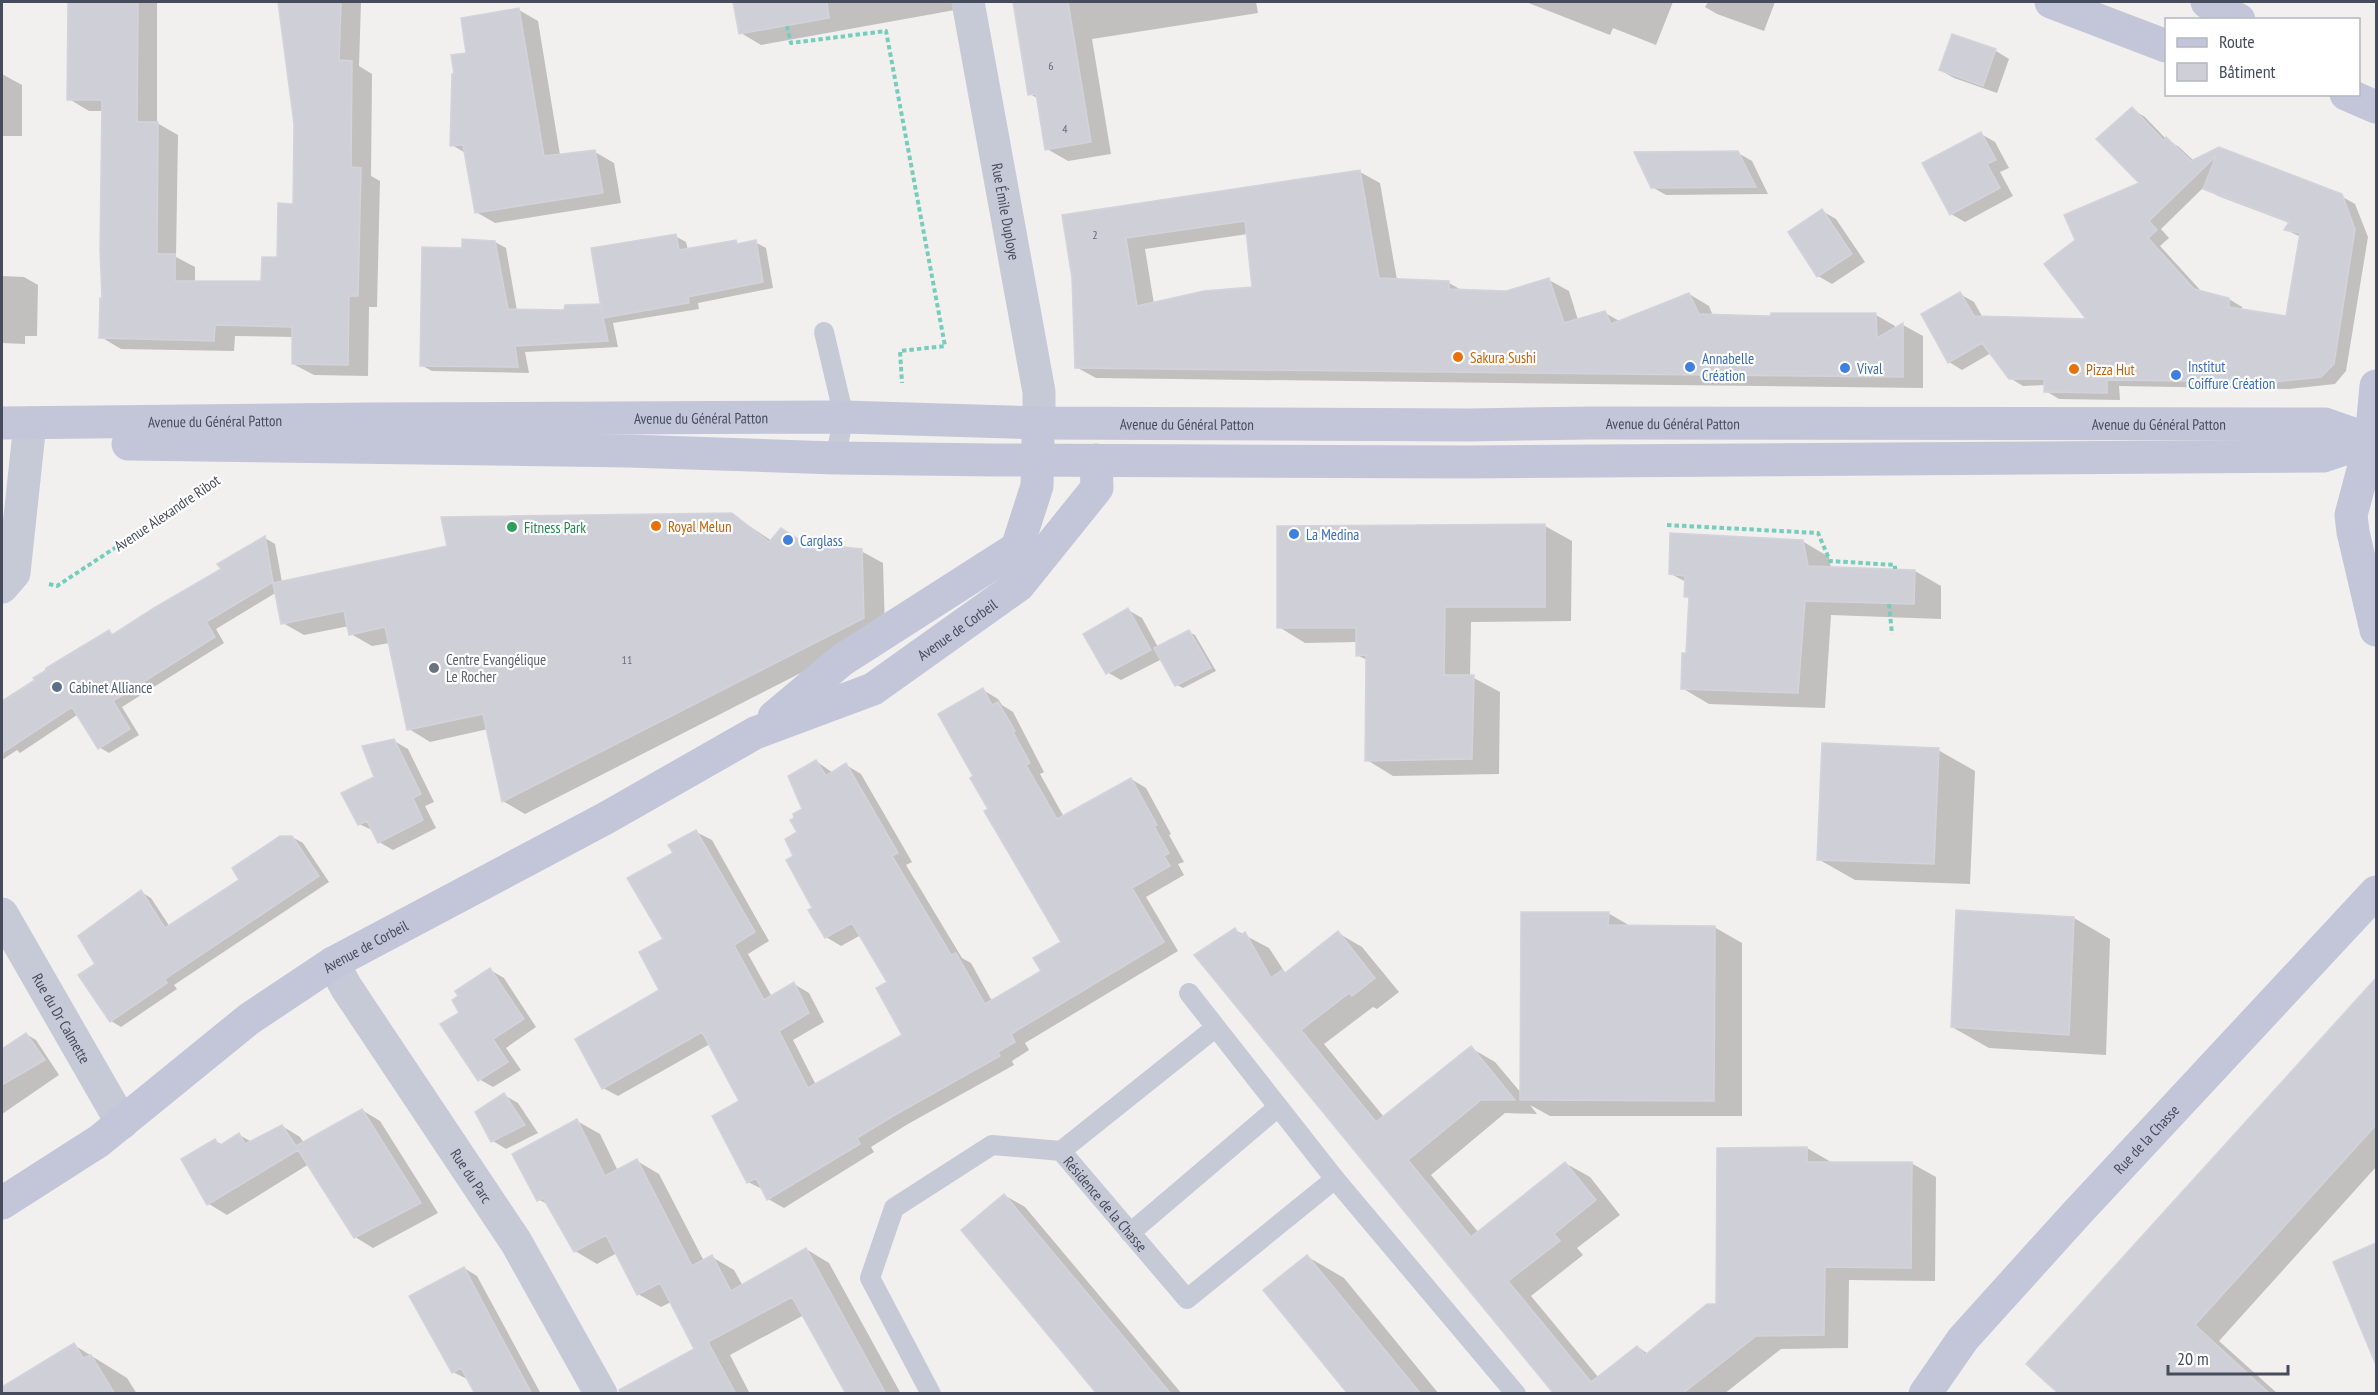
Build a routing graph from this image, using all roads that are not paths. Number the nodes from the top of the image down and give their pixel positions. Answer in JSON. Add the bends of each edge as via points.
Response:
{"nodes":[{"id":1,"x":968,"y":2,"type":"edge"},
{"id":2,"x":2051,"y":2,"type":"edge"},
{"id":3,"x":2207,"y":2,"type":"edge"},
{"id":4,"x":2235,"y":18,"type":"edge"},
{"id":5,"x":2165,"y":45,"type":"edge"},
{"id":6,"x":2360,"y":77,"type":"edge"},
{"id":7,"x":2376,"y":82,"type":"edge"},
{"id":8,"x":2351,"y":96,"type":"edge"},
{"id":9,"x":2376,"y":107,"type":"edge"},
{"id":10,"x":824,"y":332,"type":"dead end"},
{"id":11,"x":2376,"y":386,"type":"edge"},
{"id":12,"x":844,"y":417,"type":"junction"},
{"id":13,"x":1039,"y":423,"type":"junction"},
{"id":14,"x":15,"y":433,"type":"edge"},
{"id":15,"x":2374,"y":440,"type":"edge"},
{"id":16,"x":835,"y":458,"type":"junction"},
{"id":17,"x":1037,"y":460,"type":"junction"},
{"id":18,"x":1096,"y":460,"type":"junction"},
{"id":19,"x":8,"y":580,"type":"edge"},
{"id":20,"x":2376,"y":630,"type":"edge"},
{"id":21,"x":755,"y":733,"type":"junction"},
{"id":22,"x":2376,"y":891,"type":"edge"},
{"id":23,"x":2,"y":914,"type":"edge"},
{"id":24,"x":333,"y":963,"type":"junction"},
{"id":25,"x":1189,"y":993,"type":"dead end"},
{"id":26,"x":1215,"y":1028,"type":"junction"},
{"id":27,"x":1278,"y":1107,"type":"junction"},
{"id":28,"x":122,"y":1123,"type":"junction"},
{"id":29,"x":1061,"y":1151,"type":"junction"},
{"id":30,"x":1335,"y":1179,"type":"junction"},
{"id":31,"x":2,"y":1203,"type":"edge"},
{"id":32,"x":1130,"y":1233,"type":"junction"},
{"id":33,"x":601,"y":1394,"type":"edge"},
{"id":34,"x":931,"y":1394,"type":"edge"},
{"id":35,"x":1516,"y":1394,"type":"edge"},
{"id":36,"x":1924,"y":1394,"type":"edge"}],
"edges":[{"from":1,"to":13,"type":"street","name":"Rue Émile Duploye","via":[[1039,392]]},
{"from":2,"to":5,"type":"main road"},
{"from":3,"to":4,"type":"main road"},
{"from":6,"to":7,"type":"main road"},
{"from":8,"to":9,"type":"main road"},
{"from":10,"to":12,"type":"lane"},
{"from":11,"to":15,"type":"main road"},
{"from":12,"to":13,"type":"main road","name":"Avenue du Général Patton"},
{"from":12,"to":14,"type":"main road","name":"Avenue du Général Patton","via":[[372,419]]},
{"from":12,"to":16,"type":"lane"},
{"from":13,"to":15,"type":"main road","name":"Avenue du Général Patton","via":[[2325,424]]},
{"from":13,"to":17,"type":"main road","name":"Avenue de Corbeil"},
{"from":14,"to":16,"type":"main road","name":"Avenue du Général Patton"},
{"from":14,"to":19,"type":"street"},
{"from":15,"to":18,"type":"main road","name":"Avenue du Général Patton","via":[[2323,456],[1466,462]]},
{"from":15,"to":20,"type":"main road","via":[[2351,515]]},
{"from":16,"to":17,"type":"main road","name":"Avenue du Général Patton"},
{"from":17,"to":18,"type":"main road","name":"Avenue du Général Patton"},
{"from":17,"to":21,"type":"main road","name":"Avenue de Corbeil","via":[[1037,486],[1017,548],[842,660]]},
{"from":18,"to":21,"type":"main road","name":"Avenue de Corbeil","via":[[1097,488],[1019,585],[873,688]]},
{"from":21,"to":24,"type":"main road","name":"Avenue de Corbeil","via":[[606,818]]},
{"from":22,"to":36,"type":"main road","name":"Rue de la Chasse","via":[[1963,1339]]},
{"from":23,"to":28,"type":"street","name":"Rue du Dr Calmette"},
{"from":24,"to":28,"type":"main road","name":"Avenue de Corbeil","via":[[249,1019]]},
{"from":24,"to":33,"type":"street","name":"Rue du Parc","via":[[516,1242]]},
{"from":25,"to":26,"type":"lane"},
{"from":26,"to":27,"type":"lane"},
{"from":26,"to":29,"type":"lane"},
{"from":27,"to":30,"type":"lane"},
{"from":27,"to":32,"type":"lane"},
{"from":28,"to":31,"type":"main road","name":"Avenue de Corbeil"},
{"from":29,"to":32,"type":"lane","name":"Résidence de la Chasse"},
{"from":29,"to":34,"type":"lane","name":"Résidence de la Chasse","via":[[992,1145],[894,1208],[870,1278]]},
{"from":30,"to":32,"type":"lane","name":"Résidence de la Chasse","via":[[1187,1299]]},
{"from":30,"to":35,"type":"lane"}]}
